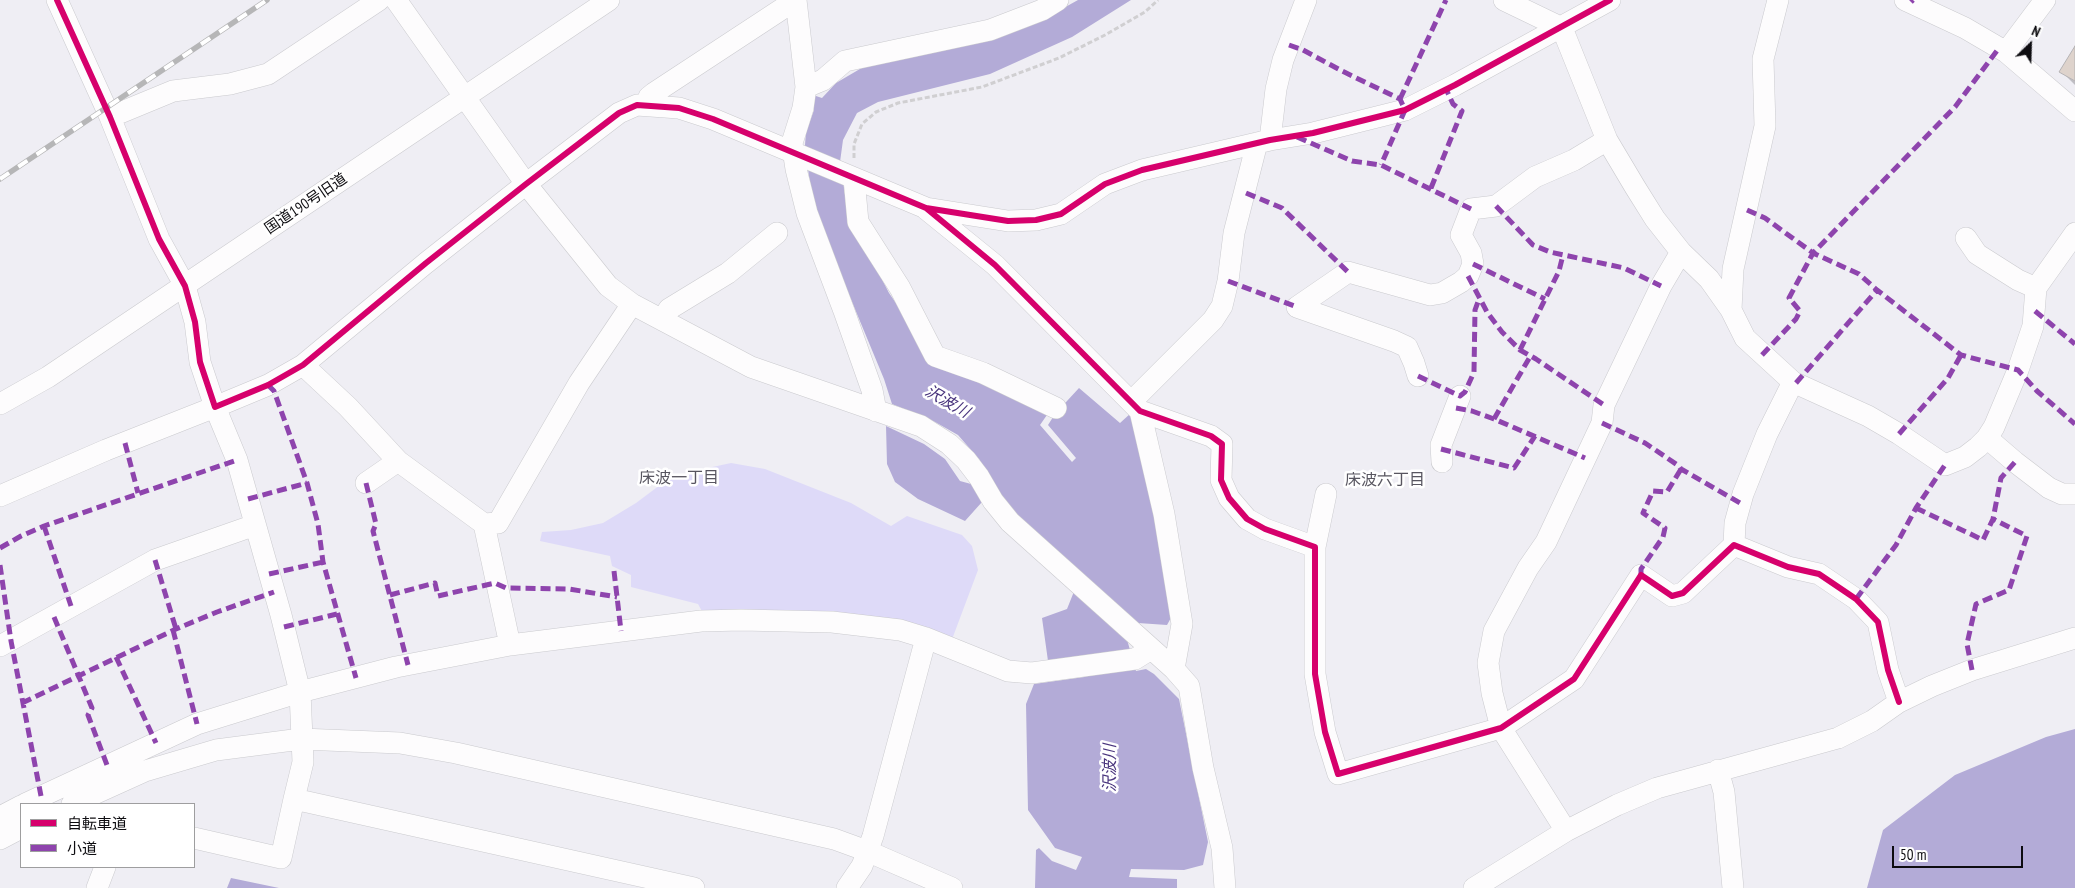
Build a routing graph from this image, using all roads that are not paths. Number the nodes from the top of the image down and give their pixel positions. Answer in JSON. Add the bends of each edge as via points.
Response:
{"nodes":[{"id":1,"x":57,"y":0,"type":"edge"},
{"id":2,"x":379,"y":0,"type":"edge"},
{"id":3,"x":396,"y":0,"type":"edge"},
{"id":4,"x":609,"y":0,"type":"edge"},
{"id":5,"x":1058,"y":0,"type":"edge"},
{"id":6,"x":1306,"y":0,"type":"edge"},
{"id":7,"x":1504,"y":0,"type":"edge"},
{"id":8,"x":1610,"y":0,"type":"edge"},
{"id":9,"x":1778,"y":0,"type":"edge"},
{"id":10,"x":1905,"y":0,"type":"edge"},
{"id":11,"x":2045,"y":0,"type":"edge"},
{"id":12,"x":796,"y":2,"type":"edge"},
{"id":13,"x":1562,"y":28,"type":"junction"},
{"id":14,"x":2006,"y":52,"type":"junction"},
{"id":15,"x":814,"y":84,"type":"junction"},
{"id":16,"x":464,"y":98,"type":"junction"},
{"id":17,"x":646,"y":105,"type":"junction"},
{"id":18,"x":2075,"y":111,"type":"edge"},
{"id":19,"x":110,"y":118,"type":"junction"},
{"id":20,"x":1607,"y":140,"type":"junction"},
{"id":21,"x":1263,"y":142,"type":"junction"},
{"id":22,"x":796,"y":154,"type":"junction"},
{"id":23,"x":852,"y":178,"type":"junction"},
{"id":24,"x":526,"y":184,"type":"junction"},
{"id":25,"x":926,"y":208,"type":"junction"},
{"id":26,"x":777,"y":233,"type":"dead end"},
{"id":27,"x":2075,"y":234,"type":"edge"},
{"id":28,"x":1966,"y":238,"type":"dead end"},
{"id":29,"x":1681,"y":252,"type":"junction"},
{"id":30,"x":185,"y":286,"type":"junction"},
{"id":31,"x":2036,"y":288,"type":"junction"},
{"id":32,"x":632,"y":304,"type":"junction"},
{"id":33,"x":1731,"y":310,"type":"junction"},
{"id":34,"x":662,"y":320,"type":"junction"},
{"id":35,"x":303,"y":365,"type":"junction"},
{"id":36,"x":1418,"y":376,"type":"dead end"},
{"id":37,"x":1793,"y":382,"type":"junction"},
{"id":38,"x":1460,"y":396,"type":"dead end"},
{"id":39,"x":0,"y":404,"type":"edge"},
{"id":40,"x":215,"y":407,"type":"junction"},
{"id":41,"x":1136,"y":407,"type":"junction"},
{"id":42,"x":1056,"y":408,"type":"dead end"},
{"id":43,"x":876,"y":411,"type":"junction"},
{"id":44,"x":1987,"y":438,"type":"junction"},
{"id":45,"x":398,"y":461,"type":"junction"},
{"id":46,"x":1442,"y":462,"type":"dead end"},
{"id":47,"x":366,"y":483,"type":"dead end"},
{"id":48,"x":1326,"y":494,"type":"dead end"},
{"id":49,"x":2075,"y":494,"type":"edge"},
{"id":50,"x":0,"y":496,"type":"edge"},
{"id":51,"x":484,"y":524,"type":"junction"},
{"id":52,"x":255,"y":525,"type":"junction"},
{"id":53,"x":1734,"y":545,"type":"junction"},
{"id":54,"x":1315,"y":547,"type":"junction"},
{"id":55,"x":926,"y":638,"type":"junction"},
{"id":56,"x":2075,"y":638,"type":"edge"},
{"id":57,"x":510,"y":645,"type":"junction"},
{"id":58,"x":0,"y":646,"type":"edge"},
{"id":59,"x":1143,"y":654,"type":"junction"},
{"id":60,"x":1174,"y":669,"type":"junction"},
{"id":61,"x":300,"y":692,"type":"junction"},
{"id":62,"x":1898,"y":702,"type":"junction"},
{"id":63,"x":1501,"y":728,"type":"junction"},
{"id":64,"x":301,"y":740,"type":"junction"},
{"id":65,"x":1718,"y":770,"type":"junction"},
{"id":66,"x":294,"y":799,"type":"junction"},
{"id":67,"x":27,"y":803,"type":"edge"},
{"id":68,"x":74,"y":803,"type":"edge"},
{"id":69,"x":20,"y":807,"type":"edge"},
{"id":70,"x":0,"y":817,"type":"edge"},
{"id":71,"x":20,"y":829,"type":"edge"},
{"id":72,"x":1566,"y":831,"type":"junction"},
{"id":73,"x":195,"y":838,"type":"edge"},
{"id":74,"x":0,"y":839,"type":"edge"},
{"id":75,"x":867,"y":851,"type":"junction"},
{"id":76,"x":105,"y":868,"type":"edge"},
{"id":77,"x":97,"y":888,"type":"edge"},
{"id":78,"x":694,"y":888,"type":"edge"},
{"id":79,"x":847,"y":888,"type":"edge"},
{"id":80,"x":952,"y":888,"type":"edge"},
{"id":81,"x":1225,"y":888,"type":"edge"},
{"id":82,"x":1474,"y":888,"type":"edge"},
{"id":83,"x":1733,"y":888,"type":"edge"}],
"edges":[{"from":1,"to":19,"type":"street"},
{"from":2,"to":19,"type":"street","via":[[268,74],[230,84],[173,91]]},
{"from":3,"to":16,"type":"street"},
{"from":4,"to":16,"type":"street","name":"国道190号旧道"},
{"from":5,"to":15,"type":"street","via":[[1042,10],[990,30],[845,60]]},
{"from":6,"to":21,"type":"street","via":[[1283,60]]},
{"from":7,"to":13,"type":"street"},
{"from":8,"to":13,"type":"street"},
{"from":9,"to":33,"type":"street","via":[[1763,59],[1765,126],[1733,269]]},
{"from":10,"to":14,"type":"street","via":[[1965,28]]},
{"from":11,"to":14,"type":"street"},
{"from":12,"to":15,"type":"street"},
{"from":12,"to":17,"type":"street","via":[[654,93]]},
{"from":13,"to":20,"type":"street"},
{"from":13,"to":21,"type":"street","via":[[1404,110]]},
{"from":14,"to":18,"type":"street"},
{"from":15,"to":22,"type":"street","via":[[792,144]]},
{"from":16,"to":24,"type":"street"},
{"from":16,"to":30,"type":"street","name":"国道190号旧道"},
{"from":17,"to":22,"type":"street","via":[[688,110]]},
{"from":17,"to":24,"type":"street","via":[[637,105],[619,113]]},
{"from":19,"to":30,"type":"street","via":[[159,239]]},
{"from":20,"to":29,"type":"street","via":[[1650,211]]},
{"from":20,"to":36,"type":"street","via":[[1574,160],[1535,177],[1496,206],[1471,209],[1461,235],[1473,264],[1468,276],[1442,293],[1430,295],[1348,272],[1297,307],[1407,347]]},
{"from":21,"to":25,"type":"street","via":[[1142,170],[1105,184],[1062,214],[1036,220],[1008,221]]},
{"from":21,"to":41,"type":"street","via":[[1234,233],[1222,306]]},
{"from":22,"to":23,"type":"street"},
{"from":22,"to":43,"type":"street","via":[[807,213],[872,390]]},
{"from":23,"to":25,"type":"street"},
{"from":23,"to":42,"type":"street","via":[[858,222],[900,288],[935,356],[983,373]]},
{"from":24,"to":32,"type":"street","via":[[608,286]]},
{"from":24,"to":35,"type":"street"},
{"from":25,"to":41,"type":"street","via":[[995,264]]},
{"from":26,"to":34,"type":"street","via":[[728,273],[669,309]]},
{"from":27,"to":31,"type":"street"},
{"from":28,"to":31,"type":"street","via":[[1977,254]]},
{"from":29,"to":33,"type":"street","via":[[1709,279]]},
{"from":29,"to":63,"type":"street","via":[[1661,286],[1604,405],[1602,423],[1546,542],[1494,631],[1488,663]]},
{"from":30,"to":39,"type":"street","name":"国道190号旧道","via":[[48,377]]},
{"from":30,"to":40,"type":"street","via":[[195,322],[200,362]]},
{"from":31,"to":44,"type":"street","via":[[2032,326],[2018,370]]},
{"from":32,"to":34,"type":"street"},
{"from":32,"to":51,"type":"street","via":[[579,383],[498,523]]},
{"from":33,"to":37,"type":"street","via":[[1745,338]]},
{"from":34,"to":43,"type":"street","via":[[751,367]]},
{"from":35,"to":40,"type":"street","via":[[268,385]]},
{"from":35,"to":45,"type":"street"},
{"from":37,"to":44,"type":"street","via":[[1868,416],[1945,465],[1964,457]]},
{"from":37,"to":53,"type":"street","via":[[1767,434],[1743,494],[1735,523]]},
{"from":38,"to":46,"type":"street","via":[[1441,445]]},
{"from":40,"to":50,"type":"street"},
{"from":40,"to":52,"type":"street","via":[[237,460]]},
{"from":41,"to":54,"type":"street","via":[[1211,436],[1222,444],[1222,480],[1229,498],[1247,519]]},
{"from":41,"to":60,"type":"street","via":[[1164,514],[1182,624]]},
{"from":43,"to":59,"type":"street","via":[[921,426],[949,444],[979,476],[1010,522],[1133,632]]},
{"from":44,"to":49,"type":"street","via":[[2049,488],[2062,494]]},
{"from":45,"to":47,"type":"street"},
{"from":45,"to":51,"type":"street"},
{"from":48,"to":54,"type":"street"},
{"from":51,"to":57,"type":"street"},
{"from":52,"to":58,"type":"street","via":[[155,560]]},
{"from":52,"to":61,"type":"street"},
{"from":53,"to":62,"type":"street","via":[[1819,574],[1856,599],[1878,622]]},
{"from":53,"to":63,"type":"street","via":[[1683,594],[1672,596],[1641,575],[1574,679]]},
{"from":54,"to":63,"type":"street","via":[[1315,674],[1325,732],[1338,774]]},
{"from":55,"to":57,"type":"street","via":[[900,630],[832,622],[740,620],[701,621]]},
{"from":55,"to":59,"type":"street","via":[[1008,671],[1032,673]]},
{"from":55,"to":75,"type":"street"},
{"from":56,"to":62,"type":"street","via":[[1972,670]]},
{"from":57,"to":61,"type":"street","via":[[396,667]]},
{"from":59,"to":60,"type":"street"},
{"from":60,"to":81,"type":"street","via":[[1190,686],[1203,768],[1222,848]]},
{"from":61,"to":64,"type":"street"},
{"from":61,"to":67,"type":"street","via":[[197,724]]},
{"from":62,"to":65,"type":"street","via":[[1872,721],[1838,738]]},
{"from":63,"to":72,"type":"street"},
{"from":64,"to":66,"type":"street","via":[[303,762]]},
{"from":64,"to":68,"type":"street","via":[[216,750],[145,771]]},
{"from":64,"to":75,"type":"street","via":[[400,743],[456,753],[782,826]]},
{"from":65,"to":72,"type":"street","via":[[1657,788]]},
{"from":65,"to":83,"type":"street","via":[[1724,792]]},
{"from":66,"to":73,"type":"street","via":[[281,858]]},
{"from":66,"to":78,"type":"street"},
{"from":69,"to":70,"type":"street"},
{"from":71,"to":74,"type":"street"},
{"from":72,"to":82,"type":"street"},
{"from":75,"to":79,"type":"street","via":[[862,866]]},
{"from":75,"to":80,"type":"street"},
{"from":76,"to":77,"type":"street"}]}
